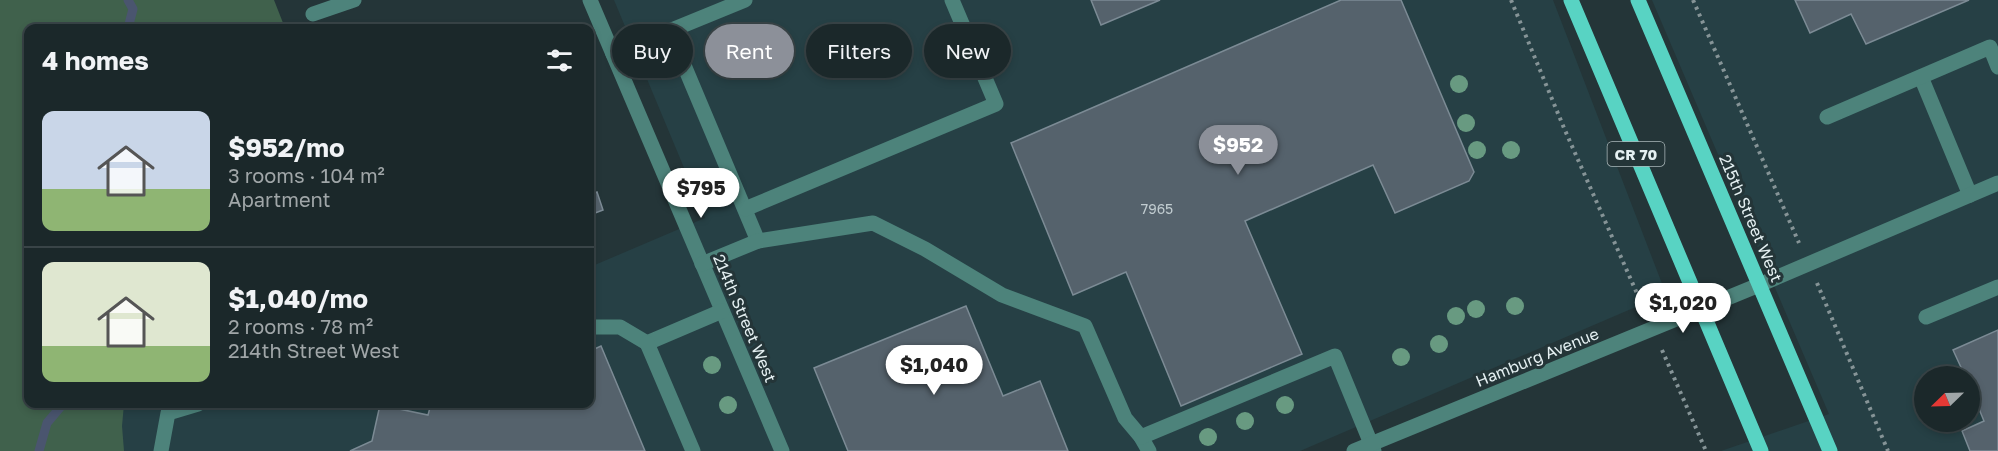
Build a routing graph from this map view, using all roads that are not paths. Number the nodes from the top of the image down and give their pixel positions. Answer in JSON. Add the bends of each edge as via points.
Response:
{"nodes":[{"id":1,"x":354,"y":0,"type":"edge"},
{"id":2,"x":590,"y":0,"type":"edge"},
{"id":3,"x":745,"y":0,"type":"edge"},
{"id":4,"x":952,"y":0,"type":"edge"},
{"id":5,"x":1571,"y":0,"type":"edge"},
{"id":6,"x":1638,"y":0,"type":"edge"},
{"id":7,"x":313,"y":14,"type":"dead end"},
{"id":8,"x":689,"y":24,"type":"edge"},
{"id":9,"x":612,"y":52,"type":"edge"},
{"id":10,"x":1998,"y":67,"type":"edge"},
{"id":11,"x":1921,"y":77,"type":"junction"},
{"id":12,"x":623,"y":78,"type":"edge"},
{"id":13,"x":689,"y":78,"type":"edge"},
{"id":14,"x":1827,"y":117,"type":"dead end"},
{"id":15,"x":1998,"y":183,"type":"edge"},
{"id":16,"x":1970,"y":195,"type":"junction"},
{"id":17,"x":745,"y":209,"type":"junction"},
{"id":18,"x":758,"y":241,"type":"junction"},
{"id":19,"x":702,"y":264,"type":"junction"},
{"id":20,"x":1760,"y":285,"type":"junction"},
{"id":21,"x":1998,"y":287,"type":"edge"},
{"id":22,"x":1701,"y":308,"type":"junction"},
{"id":23,"x":722,"y":311,"type":"junction"},
{"id":24,"x":1926,"y":316,"type":"dead end"},
{"id":25,"x":594,"y":327,"type":"edge"},
{"id":26,"x":647,"y":343,"type":"junction"},
{"id":27,"x":185,"y":408,"type":"edge"},
{"id":28,"x":1141,"y":437,"type":"junction"},
{"id":29,"x":1372,"y":448,"type":"edge"},
{"id":30,"x":161,"y":451,"type":"edge"},
{"id":31,"x":693,"y":451,"type":"edge"},
{"id":32,"x":782,"y":451,"type":"edge"},
{"id":33,"x":1149,"y":451,"type":"edge"},
{"id":34,"x":1354,"y":451,"type":"edge"},
{"id":35,"x":1761,"y":451,"type":"edge"},
{"id":36,"x":1830,"y":451,"type":"edge"}],
"edges":[{"from":1,"to":7,"type":"street"},
{"from":2,"to":9,"type":"street","name":"214th Street West"},
{"from":3,"to":8,"type":"street"},
{"from":4,"to":17,"type":"street","via":[[996,104]]},
{"from":5,"to":22,"type":"main road","number":"CR 70"},
{"from":6,"to":20,"type":"main road","name":"215th Street West"},
{"from":10,"to":11,"type":"street","via":[[1990,47]]},
{"from":11,"to":14,"type":"street"},
{"from":11,"to":16,"type":"street"},
{"from":12,"to":19,"type":"street","name":"214th Street West"},
{"from":13,"to":17,"type":"street"},
{"from":15,"to":16,"type":"street","name":"Hamburg Avenue"},
{"from":16,"to":20,"type":"street","name":"Hamburg Avenue"},
{"from":17,"to":18,"type":"street"},
{"from":18,"to":19,"type":"street"},
{"from":18,"to":28,"type":"street","via":[[873,223],[1002,296],[1085,326],[1125,418]]},
{"from":19,"to":23,"type":"street","name":"214th Street West"},
{"from":20,"to":22,"type":"street","name":"Hamburg Avenue"},
{"from":20,"to":36,"type":"main road","name":"215th Street West"},
{"from":21,"to":24,"type":"street"},
{"from":22,"to":29,"type":"street","name":"Hamburg Avenue"},
{"from":22,"to":35,"type":"main road","number":"CR 70"},
{"from":23,"to":26,"type":"street"},
{"from":23,"to":32,"type":"street","name":"214th Street West"},
{"from":25,"to":26,"type":"street","via":[[620,327]]},
{"from":26,"to":31,"type":"street"},
{"from":27,"to":30,"type":"street","via":[[168,413]]},
{"from":28,"to":29,"type":"street","via":[[1335,356]]},
{"from":28,"to":33,"type":"street"},
{"from":29,"to":34,"type":"street","name":"Hamburg Avenue"}]}
